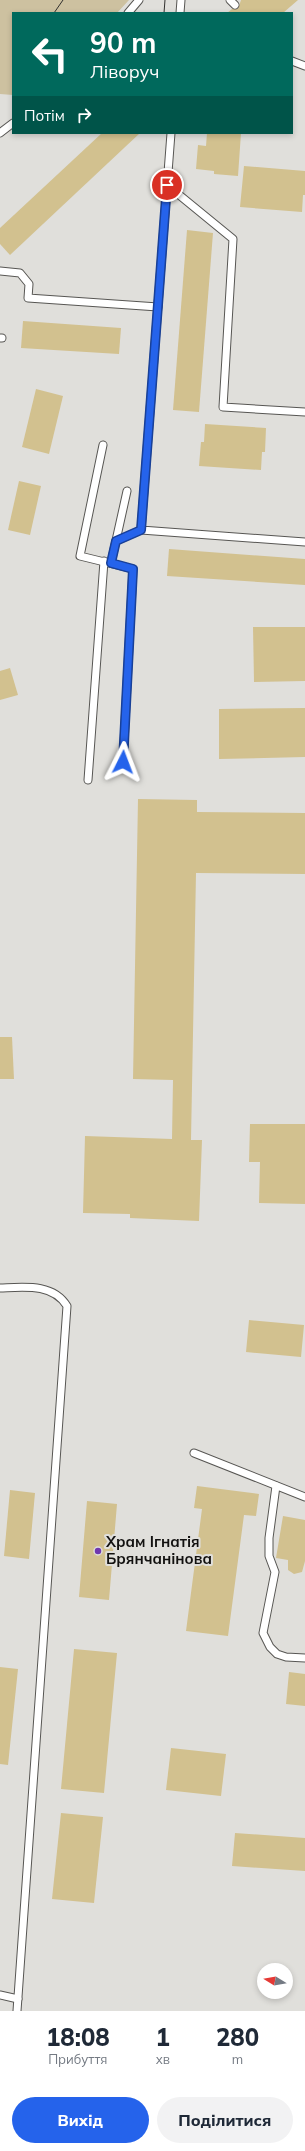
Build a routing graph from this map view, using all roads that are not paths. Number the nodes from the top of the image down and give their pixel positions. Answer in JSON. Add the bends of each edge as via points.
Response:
{"nodes":[{"id":1,"x":140,"y":0,"type":"edge"},
{"id":2,"x":181,"y":0,"type":"edge"},
{"id":3,"x":129,"y":12,"type":"edge"},
{"id":4,"x":180,"y":12,"type":"edge"},
{"id":5,"x":293,"y":61,"type":"edge"},
{"id":6,"x":305,"y":66,"type":"edge"},
{"id":7,"x":12,"y":124,"type":"edge"},
{"id":8,"x":0,"y":133,"type":"edge"},
{"id":9,"x":171,"y":134,"type":"edge"},
{"id":10,"x":167,"y":185,"type":"junction"},
{"id":11,"x":0,"y":271,"type":"edge"},
{"id":12,"x":158,"y":307,"type":"junction"},
{"id":13,"x":305,"y":412,"type":"edge"},
{"id":14,"x":103,"y":445,"type":"dead end"},
{"id":15,"x":127,"y":491,"type":"dead end"},
{"id":16,"x":141,"y":530,"type":"junction"},
{"id":17,"x":116,"y":541,"type":"junction"},
{"id":18,"x":305,"y":542,"type":"edge"},
{"id":19,"x":108,"y":562,"type":"junction"},
{"id":20,"x":123,"y":762,"type":"dead end"},
{"id":21,"x":88,"y":780,"type":"dead end"},
{"id":22,"x":0,"y":1288,"type":"edge"},
{"id":23,"x":194,"y":1453,"type":"dead end"},
{"id":24,"x":276,"y":1486,"type":"junction"},
{"id":25,"x":305,"y":1497,"type":"edge"},
{"id":26,"x":305,"y":1658,"type":"edge"},
{"id":27,"x":0,"y":1995,"type":"edge"},
{"id":28,"x":18,"y":1999,"type":"junction"},
{"id":29,"x":17,"y":2011,"type":"edge"}],
"edges":[{"from":1,"to":3,"type":"lane"},
{"from":2,"to":4,"type":"lane"},
{"from":5,"to":6,"type":"lane"},
{"from":7,"to":8,"type":"lane"},
{"from":9,"to":10,"type":"lane"},
{"from":10,"to":12,"type":"lane"},
{"from":10,"to":13,"type":"lane","via":[[233,239],[222,407]]},
{"from":11,"to":12,"type":"lane","via":[[20,273],[29,284],[28,298]]},
{"from":12,"to":16,"type":"lane"},
{"from":14,"to":19,"type":"lane","via":[[80,556]]},
{"from":15,"to":17,"type":"lane"},
{"from":16,"to":17,"type":"lane"},
{"from":16,"to":18,"type":"lane"},
{"from":17,"to":19,"type":"lane"},
{"from":19,"to":20,"type":"lane","via":[[133,569]]},
{"from":19,"to":21,"type":"lane"},
{"from":22,"to":28,"type":"lane","via":[[30,1287],[48,1290],[61,1296],[67,1306]]},
{"from":23,"to":24,"type":"lane"},
{"from":24,"to":25,"type":"lane"},
{"from":24,"to":26,"type":"lane","via":[[269,1538],[269,1556],[275,1572],[264,1633],[270,1648],[277,1654]]},
{"from":27,"to":28,"type":"lane"},
{"from":28,"to":29,"type":"lane"}]}
